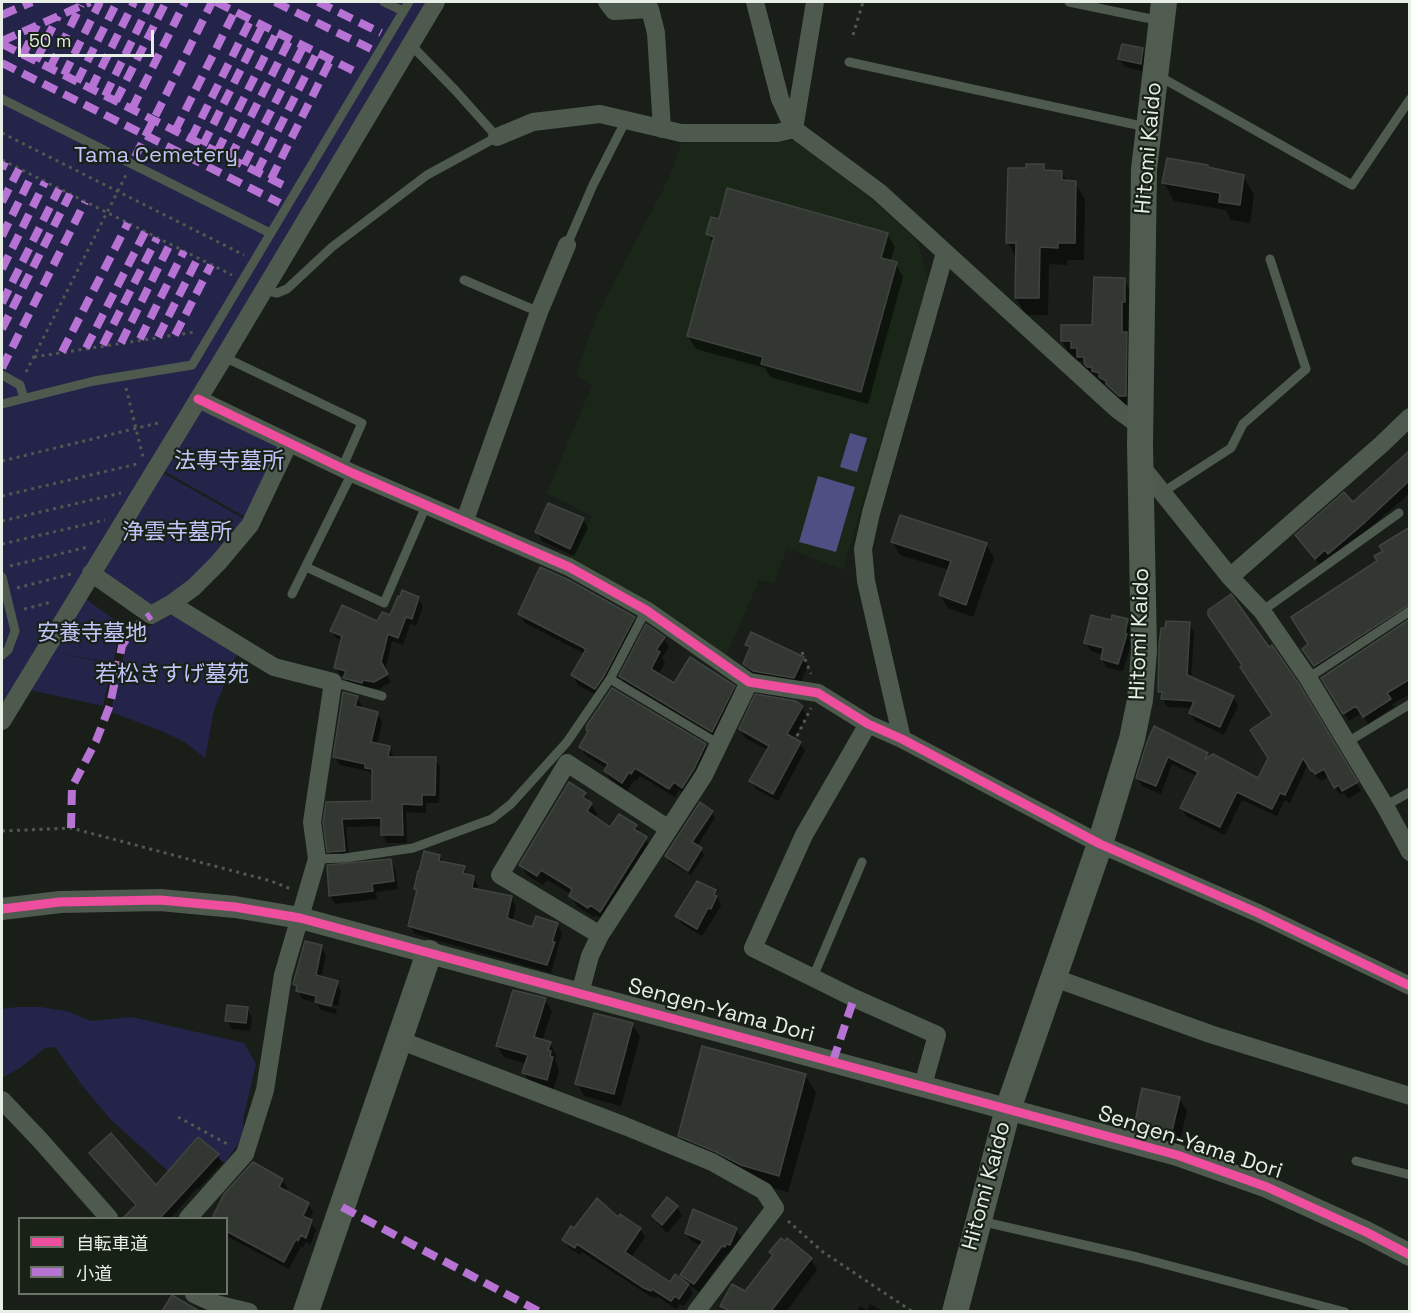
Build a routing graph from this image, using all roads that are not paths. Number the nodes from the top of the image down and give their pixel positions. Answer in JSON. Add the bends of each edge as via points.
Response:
{"nodes":[{"id":1,"x":384,"y":2,"type":"edge"},
{"id":2,"x":409,"y":2,"type":"edge"},
{"id":3,"x":436,"y":2,"type":"edge"},
{"id":4,"x":608,"y":2,"type":"edge"},
{"id":5,"x":755,"y":2,"type":"edge"},
{"id":6,"x":814,"y":2,"type":"edge"},
{"id":7,"x":1069,"y":2,"type":"edge"},
{"id":8,"x":403,"y":11,"type":"junction"},
{"id":9,"x":1163,"y":11,"type":"edge"},
{"id":10,"x":410,"y":44,"type":"junction"},
{"id":11,"x":849,"y":63,"type":"dead end"},
{"id":12,"x":1155,"y":74,"type":"junction"},
{"id":13,"x":2,"y":99,"type":"edge"},
{"id":14,"x":1410,"y":99,"type":"edge"},
{"id":15,"x":626,"y":120,"type":"junction"},
{"id":16,"x":1148,"y":128,"type":"junction"},
{"id":17,"x":662,"y":129,"type":"junction"},
{"id":18,"x":794,"y":129,"type":"junction"},
{"id":19,"x":497,"y":137,"type":"junction"},
{"id":20,"x":270,"y":233,"type":"junction"},
{"id":21,"x":567,"y":245,"type":"joint"},
{"id":22,"x":945,"y":253,"type":"junction"},
{"id":23,"x":1270,"y":259,"type":"dead end"},
{"id":24,"x":464,"y":280,"type":"dead end"},
{"id":25,"x":264,"y":290,"type":"junction"},
{"id":26,"x":539,"y":312,"type":"junction"},
{"id":27,"x":224,"y":357,"type":"junction"},
{"id":28,"x":2,"y":375,"type":"edge"},
{"id":29,"x":24,"y":398,"type":"junction"},
{"id":30,"x":198,"y":399,"type":"junction"},
{"id":31,"x":2,"y":404,"type":"edge"},
{"id":32,"x":1410,"y":417,"type":"edge"},
{"id":33,"x":1140,"y":426,"type":"junction"},
{"id":34,"x":289,"y":443,"type":"junction"},
{"id":35,"x":1141,"y":466,"type":"junction"},
{"id":36,"x":347,"y":470,"type":"junction"},
{"id":37,"x":1163,"y":492,"type":"junction"},
{"id":38,"x":426,"y":506,"type":"junction"},
{"id":39,"x":1399,"y":513,"type":"dead end"},
{"id":40,"x":465,"y":520,"type":"junction"},
{"id":41,"x":306,"y":567,"type":"junction"},
{"id":42,"x":84,"y":573,"type":"junction"},
{"id":43,"x":2,"y":577,"type":"edge"},
{"id":44,"x":1230,"y":577,"type":"junction"},
{"id":45,"x":292,"y":594,"type":"dead end"},
{"id":46,"x":171,"y":604,"type":"junction"},
{"id":47,"x":646,"y":610,"type":"junction"},
{"id":48,"x":1262,"y":611,"type":"junction"},
{"id":49,"x":1410,"y":611,"type":"edge"},
{"id":50,"x":2,"y":655,"type":"edge"},
{"id":51,"x":1308,"y":678,"type":"junction"},
{"id":52,"x":610,"y":680,"type":"junction"},
{"id":53,"x":333,"y":682,"type":"junction"},
{"id":54,"x":749,"y":682,"type":"junction"},
{"id":55,"x":382,"y":696,"type":"dead end"},
{"id":56,"x":1410,"y":704,"type":"edge"},
{"id":57,"x":2,"y":721,"type":"edge"},
{"id":58,"x":868,"y":723,"type":"junction"},
{"id":59,"x":902,"y":739,"type":"junction"},
{"id":60,"x":1346,"y":743,"type":"junction"},
{"id":61,"x":719,"y":744,"type":"junction"},
{"id":62,"x":1410,"y":792,"type":"edge"},
{"id":63,"x":1385,"y":806,"type":"junction"},
{"id":64,"x":669,"y":829,"type":"junction"},
{"id":65,"x":1100,"y":844,"type":"junction"},
{"id":66,"x":1408,"y":845,"type":"edge"},
{"id":67,"x":317,"y":859,"type":"junction"},
{"id":68,"x":862,"y":862,"type":"dead end"},
{"id":69,"x":2,"y":909,"type":"edge"},
{"id":70,"x":300,"y":918,"type":"junction"},
{"id":71,"x":600,"y":935,"type":"junction"},
{"id":72,"x":429,"y":953,"type":"junction"},
{"id":73,"x":813,"y":977,"type":"junction"},
{"id":74,"x":1052,"y":977,"type":"junction"},
{"id":75,"x":1410,"y":986,"type":"edge"},
{"id":76,"x":580,"y":993,"type":"junction"},
{"id":77,"x":399,"y":1040,"type":"junction"},
{"id":78,"x":923,"y":1085,"type":"junction"},
{"id":79,"x":1410,"y":1096,"type":"edge"},
{"id":80,"x":2,"y":1100,"type":"edge"},
{"id":81,"x":1008,"y":1109,"type":"junction"},
{"id":82,"x":1356,"y":1161,"type":"dead end"},
{"id":83,"x":1410,"y":1175,"type":"edge"},
{"id":84,"x":108,"y":1217,"type":"edge"},
{"id":85,"x":189,"y":1217,"type":"edge"},
{"id":86,"x":977,"y":1221,"type":"junction"},
{"id":87,"x":1410,"y":1255,"type":"edge"},
{"id":88,"x":198,"y":1295,"type":"edge"},
{"id":89,"x":249,"y":1311,"type":"edge"},
{"id":90,"x":306,"y":1311,"type":"edge"},
{"id":91,"x":696,"y":1311,"type":"edge"},
{"id":92,"x":955,"y":1311,"type":"edge"},
{"id":93,"x":1345,"y":1311,"type":"edge"}],
"edges":[{"from":1,"to":8,"type":"lane"},
{"from":2,"to":8,"type":"lane"},
{"from":3,"to":10,"type":"street"},
{"from":4,"to":17,"type":"street","via":[[614,11],[650,9],[656,33]]},
{"from":5,"to":18,"type":"street","via":[[780,99]]},
{"from":6,"to":18,"type":"street"},
{"from":7,"to":9,"type":"lane"},
{"from":8,"to":20,"type":"lane"},
{"from":9,"to":12,"type":"main road","name":"Hitomi Kaido"},
{"from":10,"to":19,"type":"lane"},
{"from":10,"to":25,"type":"street"},
{"from":11,"to":16,"type":"lane"},
{"from":12,"to":14,"type":"lane","via":[[1352,185]]},
{"from":12,"to":16,"type":"main road","name":"Hitomi Kaido"},
{"from":13,"to":20,"type":"lane"},
{"from":15,"to":17,"type":"street"},
{"from":15,"to":19,"type":"street","via":[[600,114],[533,122]]},
{"from":15,"to":21,"type":"lane"},
{"from":16,"to":33,"type":"main road","name":"Hitomi Kaido","via":[[1141,255]]},
{"from":17,"to":18,"type":"street","via":[[681,133],[777,133]]},
{"from":18,"to":22,"type":"street","via":[[879,192]]},
{"from":19,"to":25,"type":"lane","via":[[427,175],[332,248],[287,289],[277,293]]},
{"from":20,"to":29,"type":"lane","via":[[192,365],[138,372]]},
{"from":21,"to":26,"type":"street"},
{"from":22,"to":33,"type":"street","via":[[1118,411]]},
{"from":22,"to":59,"type":"street","via":[[863,549],[866,581]]},
{"from":23,"to":37,"type":"lane","via":[[1306,369],[1243,424],[1231,448]]},
{"from":24,"to":26,"type":"lane"},
{"from":25,"to":27,"type":"street"},
{"from":26,"to":40,"type":"street"},
{"from":27,"to":30,"type":"street"},
{"from":27,"to":36,"type":"lane","via":[[362,423]]},
{"from":28,"to":29,"type":"lane","via":[[20,385]]},
{"from":29,"to":31,"type":"lane"},
{"from":30,"to":34,"type":"street"},
{"from":30,"to":42,"type":"street"},
{"from":32,"to":44,"type":"street"},
{"from":33,"to":35,"type":"main road","name":"Hitomi Kaido"},
{"from":34,"to":36,"type":"street"},
{"from":34,"to":46,"type":"street","via":[[250,525],[194,586]]},
{"from":35,"to":37,"type":"street"},
{"from":35,"to":65,"type":"main road","name":"Hitomi Kaido","via":[[1144,651],[1140,700]]},
{"from":36,"to":38,"type":"street"},
{"from":36,"to":41,"type":"lane"},
{"from":37,"to":44,"type":"street"},
{"from":38,"to":40,"type":"street"},
{"from":38,"to":41,"type":"lane","via":[[384,603]]},
{"from":39,"to":48,"type":"lane"},
{"from":40,"to":47,"type":"street","via":[[569,567]]},
{"from":41,"to":45,"type":"lane"},
{"from":42,"to":46,"type":"street","via":[[151,615]]},
{"from":42,"to":57,"type":"street"},
{"from":43,"to":50,"type":"lane","via":[[15,632]]},
{"from":44,"to":48,"type":"street"},
{"from":46,"to":53,"type":"street","via":[[274,667]]},
{"from":47,"to":52,"type":"lane"},
{"from":47,"to":54,"type":"street"},
{"from":48,"to":51,"type":"street"},
{"from":49,"to":51,"type":"lane"},
{"from":51,"to":60,"type":"street"},
{"from":52,"to":61,"type":"lane"},
{"from":52,"to":67,"type":"lane","via":[[567,742],[512,804],[492,819],[412,848]]},
{"from":53,"to":55,"type":"lane"},
{"from":53,"to":67,"type":"street","via":[[312,822]]},
{"from":54,"to":58,"type":"street","via":[[818,693]]},
{"from":54,"to":61,"type":"street"},
{"from":56,"to":60,"type":"lane"},
{"from":58,"to":59,"type":"street"},
{"from":58,"to":73,"type":"street","via":[[804,835],[753,948]]},
{"from":59,"to":65,"type":"street"},
{"from":60,"to":63,"type":"street"},
{"from":61,"to":64,"type":"street","via":[[704,776]]},
{"from":62,"to":63,"type":"lane"},
{"from":63,"to":66,"type":"street"},
{"from":64,"to":71,"type":"street"},
{"from":64,"to":71,"type":"street","via":[[567,763],[500,875]]},
{"from":65,"to":74,"type":"main road","name":"Hitomi Kaido"},
{"from":65,"to":75,"type":"street","via":[[1258,913]]},
{"from":67,"to":70,"type":"street"},
{"from":68,"to":73,"type":"lane"},
{"from":69,"to":70,"type":"street","name":"Sengen-Yama Dori","via":[[60,902],[160,900]]},
{"from":70,"to":72,"type":"street","name":"Sengen-Yama Dori"},
{"from":70,"to":85,"type":"street","via":[[283,975],[265,1090],[245,1154]]},
{"from":71,"to":76,"type":"street"},
{"from":72,"to":76,"type":"street","name":"Sengen-Yama Dori"},
{"from":72,"to":77,"type":"main road"},
{"from":73,"to":78,"type":"street","via":[[937,1035]]},
{"from":74,"to":79,"type":"street","via":[[1210,1034]]},
{"from":74,"to":81,"type":"main road","name":"Hitomi Kaido"},
{"from":76,"to":78,"type":"street","name":"Sengen-Yama Dori"},
{"from":77,"to":90,"type":"main road"},
{"from":77,"to":91,"type":"street","via":[[625,1126],[712,1162],[764,1191],[775,1208]]},
{"from":78,"to":81,"type":"street","name":"Sengen-Yama Dori"},
{"from":80,"to":84,"type":"street"},
{"from":81,"to":86,"type":"main road","name":"Hitomi Kaido"},
{"from":81,"to":87,"type":"street","name":"Sengen-Yama Dori","via":[[1122,1138],[1220,1170],[1311,1206]]},
{"from":82,"to":83,"type":"lane"},
{"from":86,"to":92,"type":"main road","name":"Hitomi Kaido"},
{"from":86,"to":93,"type":"lane","via":[[1094,1246]]},
{"from":88,"to":89,"type":"street","via":[[216,1304]]}]}
